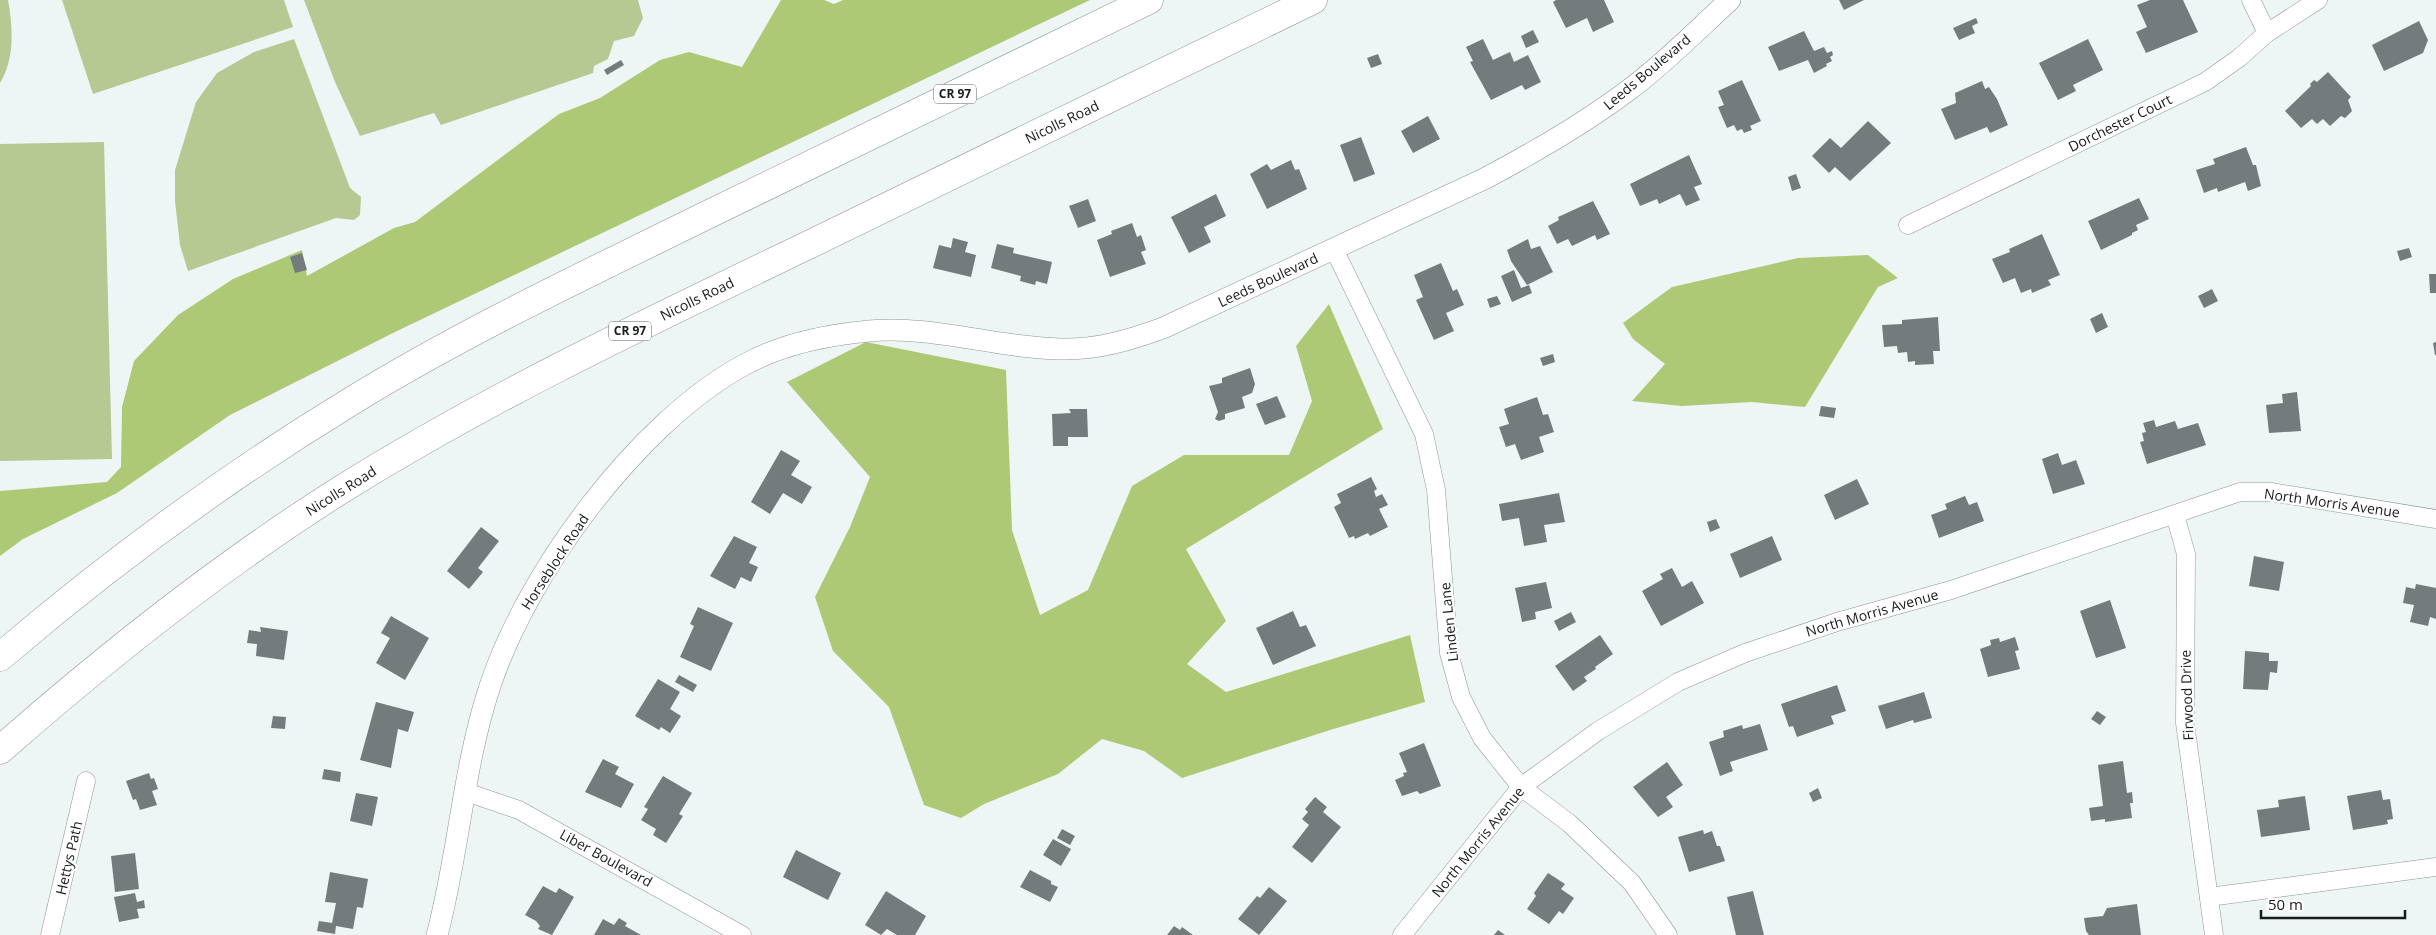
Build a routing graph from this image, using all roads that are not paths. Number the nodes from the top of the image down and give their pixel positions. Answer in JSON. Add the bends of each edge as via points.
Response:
{"nodes":[{"id":1,"x":1149,"y":0,"type":"edge"},
{"id":2,"x":1313,"y":0,"type":"edge"},
{"id":3,"x":1730,"y":0,"type":"edge"},
{"id":4,"x":2250,"y":0,"type":"edge"},
{"id":5,"x":2318,"y":0,"type":"edge"},
{"id":6,"x":2267,"y":33,"type":"junction"},
{"id":7,"x":1908,"y":224,"type":"dead end"},
{"id":8,"x":1334,"y":249,"type":"junction"},
{"id":9,"x":744,"y":365,"type":"joint"},
{"id":10,"x":2175,"y":515,"type":"junction"},
{"id":11,"x":2436,"y":519,"type":"edge"},
{"id":12,"x":0,"y":657,"type":"edge"},
{"id":13,"x":0,"y":750,"type":"edge"},
{"id":14,"x":86,"y":781,"type":"dead end"},
{"id":15,"x":1520,"y":787,"type":"junction"},
{"id":16,"x":466,"y":792,"type":"junction"},
{"id":17,"x":2436,"y":867,"type":"edge"},
{"id":18,"x":2209,"y":897,"type":"junction"},
{"id":19,"x":50,"y":935,"type":"edge"},
{"id":20,"x":437,"y":935,"type":"edge"},
{"id":21,"x":742,"y":935,"type":"edge"},
{"id":22,"x":1402,"y":935,"type":"edge"},
{"id":23,"x":1668,"y":935,"type":"edge"},
{"id":24,"x":2214,"y":935,"type":"edge"}],
"edges":[{"from":1,"to":12,"type":"highway","number":"CR 97","via":[[538,297],[413,365],[235,475],[106,570]]},
{"from":2,"to":13,"type":"highway","name":"Nicolls Road","number":"CR 97","via":[[638,327],[454,422],[336,493],[218,573],[104,662]]},
{"from":3,"to":8,"type":"street","name":"Leeds Boulevard","via":[[1632,88],[1563,136],[1484,179]]},
{"from":4,"to":6,"type":"street"},
{"from":5,"to":6,"type":"street","name":"Dorchester Court"},
{"from":6,"to":7,"type":"street","name":"Dorchester Court","via":[[2205,82]]},
{"from":8,"to":9,"type":"street","name":"Leeds Boulevard","via":[[1164,328],[1116,343],[1062,349],[892,329],[814,340],[769,353]]},
{"from":8,"to":15,"type":"street","name":"Linden Lane","via":[[1424,434],[1436,490],[1449,653],[1461,697],[1482,738]]},
{"from":9,"to":16,"type":"street","name":"Horseblock Road","via":[[700,394],[655,434],[600,496],[547,570],[525,606],[490,686]]},
{"from":10,"to":11,"type":"street","name":"North Morris Avenue","via":[[2240,492],[2271,492]]},
{"from":10,"to":15,"type":"street","name":"North Morris Avenue","via":[[1951,590],[1837,622],[1745,653],[1678,682],[1598,731]]},
{"from":10,"to":18,"type":"street","name":"Firwood Drive","via":[[2186,554],[2185,723]]},
{"from":14,"to":19,"type":"street","name":"Hettys Path"},
{"from":15,"to":22,"type":"street","name":"North Morris Avenue"},
{"from":15,"to":23,"type":"street","name":"Linden Lane","via":[[1569,823],[1632,883]]},
{"from":16,"to":20,"type":"street","name":"Horseblock Road"},
{"from":16,"to":21,"type":"street","name":"Liber Boulevard","via":[[519,810]]},
{"from":17,"to":18,"type":"street"},
{"from":18,"to":24,"type":"street","name":"Firwood Drive"}]}
